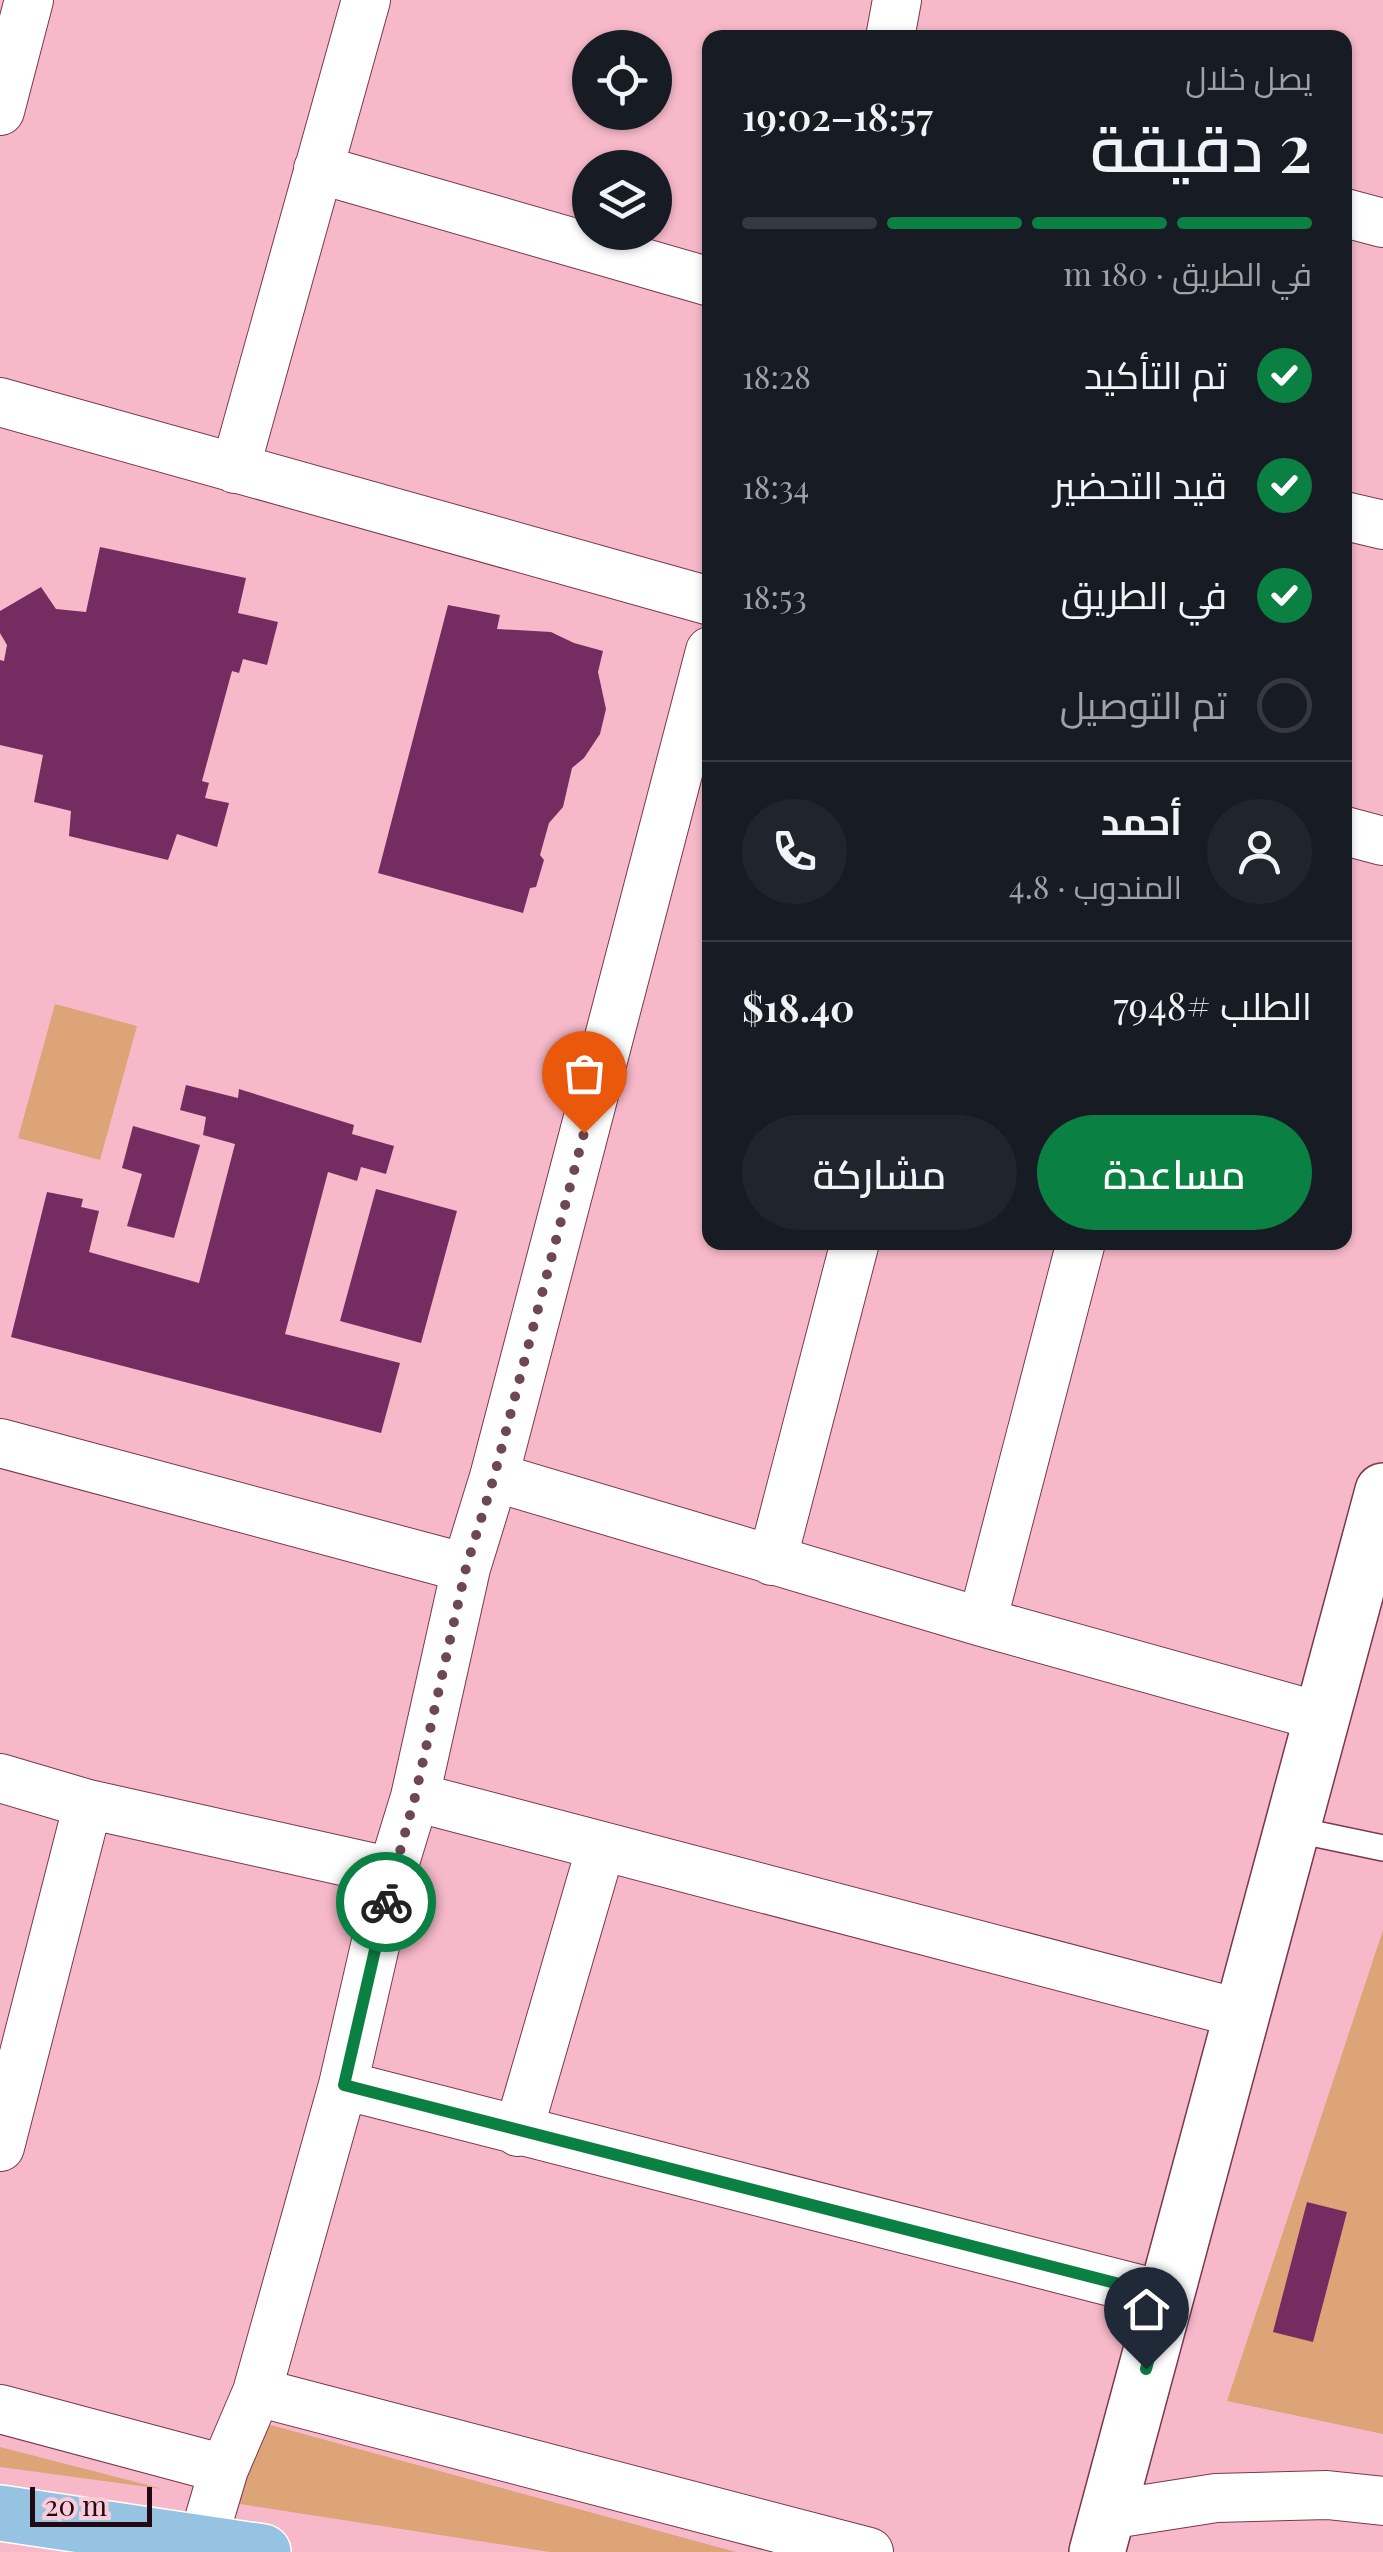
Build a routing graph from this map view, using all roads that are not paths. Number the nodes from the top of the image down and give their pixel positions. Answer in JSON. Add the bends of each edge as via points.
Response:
{"nodes":[{"id":1,"x":29,"y":0,"type":"edge"},
{"id":2,"x":366,"y":0,"type":"edge"},
{"id":3,"x":898,"y":0,"type":"edge"},
{"id":4,"x":892,"y":30,"type":"edge"},
{"id":5,"x":0,"y":111,"type":"edge"},
{"id":6,"x":318,"y":169,"type":"junction"},
{"id":7,"x":1352,"y":215,"type":"edge"},
{"id":8,"x":1383,"y":223,"type":"edge"},
{"id":9,"x":702,"y":280,"type":"edge"},
{"id":10,"x":0,"y":402,"type":"edge"},
{"id":11,"x":235,"y":469,"type":"junction"},
{"id":12,"x":1352,"y":518,"type":"edge"},
{"id":13,"x":1383,"y":526,"type":"edge"},
{"id":14,"x":702,"y":599,"type":"edge"},
{"id":15,"x":702,"y":691,"type":"edge"},
{"id":16,"x":1352,"y":833,"type":"edge"},
{"id":17,"x":1383,"y":841,"type":"edge"},
{"id":18,"x":853,"y":1250,"type":"edge"},
{"id":19,"x":1079,"y":1250,"type":"edge"},
{"id":20,"x":0,"y":1443,"type":"edge"},
{"id":21,"x":494,"y":1477,"type":"junction"},
{"id":22,"x":1383,"y":1491,"type":"edge"},
{"id":23,"x":772,"y":1561,"type":"junction"},
{"id":24,"x":466,"y":1568,"type":"junction"},
{"id":25,"x":982,"y":1622,"type":"junction"},
{"id":26,"x":1322,"y":1717,"type":"junction"},
{"id":27,"x":0,"y":1778,"type":"edge"},
{"id":28,"x":415,"y":1797,"type":"junction"},
{"id":29,"x":88,"y":1804,"type":"junction"},
{"id":30,"x":1292,"y":1829,"type":"junction"},
{"id":31,"x":601,"y":1847,"type":"junction"},
{"id":32,"x":1383,"y":1848,"type":"edge"},
{"id":33,"x":392,"y":1872,"type":"junction"},
{"id":34,"x":1242,"y":2014,"type":"junction"},
{"id":35,"x":344,"y":2085,"type":"junction"},
{"id":36,"x":6,"y":2089,"type":"edge"},
{"id":37,"x":518,"y":2132,"type":"junction"},
{"id":38,"x":0,"y":2147,"type":"edge"},
{"id":39,"x":1166,"y":2296,"type":"junction"},
{"id":40,"x":256,"y":2392,"type":"junction"},
{"id":41,"x":0,"y":2409,"type":"edge"},
{"id":42,"x":224,"y":2469,"type":"junction"},
{"id":43,"x":1383,"y":2500,"type":"edge"},
{"id":44,"x":0,"y":2513,"type":"edge"},
{"id":45,"x":1102,"y":2534,"type":"edge"},
{"id":46,"x":210,"y":2544,"type":"junction"},
{"id":47,"x":262,"y":2552,"type":"edge"},
{"id":48,"x":869,"y":2552,"type":"edge"}],
"edges":[{"from":1,"to":5,"type":"street"},
{"from":2,"to":6,"type":"street"},
{"from":3,"to":4,"type":"street"},
{"from":6,"to":9,"type":"street"},
{"from":6,"to":11,"type":"street"},
{"from":7,"to":8,"type":"street"},
{"from":10,"to":11,"type":"street"},
{"from":11,"to":14,"type":"street"},
{"from":12,"to":13,"type":"street"},
{"from":15,"to":21,"type":"street"},
{"from":16,"to":17,"type":"street"},
{"from":18,"to":23,"type":"street"},
{"from":19,"to":25,"type":"street"},
{"from":20,"to":24,"type":"street"},
{"from":21,"to":23,"type":"street"},
{"from":21,"to":24,"type":"street"},
{"from":22,"to":26,"type":"street"},
{"from":23,"to":25,"type":"street"},
{"from":24,"to":28,"type":"street"},
{"from":25,"to":26,"type":"street"},
{"from":26,"to":30,"type":"street"},
{"from":27,"to":29,"type":"street"},
{"from":28,"to":31,"type":"street"},
{"from":28,"to":33,"type":"street"},
{"from":29,"to":33,"type":"street"},
{"from":29,"to":36,"type":"street"},
{"from":30,"to":32,"type":"lane"},
{"from":30,"to":34,"type":"street"},
{"from":31,"to":34,"type":"street"},
{"from":31,"to":37,"type":"street"},
{"from":33,"to":35,"type":"street"},
{"from":34,"to":39,"type":"street"},
{"from":35,"to":37,"type":"street"},
{"from":35,"to":40,"type":"street"},
{"from":36,"to":38,"type":"street"},
{"from":37,"to":39,"type":"street"},
{"from":39,"to":45,"type":"street"},
{"from":40,"to":42,"type":"street"},
{"from":40,"to":48,"type":"street"},
{"from":41,"to":42,"type":"street"},
{"from":42,"to":46,"type":"street","via":[[210,2516]]},
{"from":43,"to":45,"type":"street","via":[[1216,2498]]},
{"from":44,"to":46,"type":"main road"},
{"from":46,"to":47,"type":"main road"}]}
